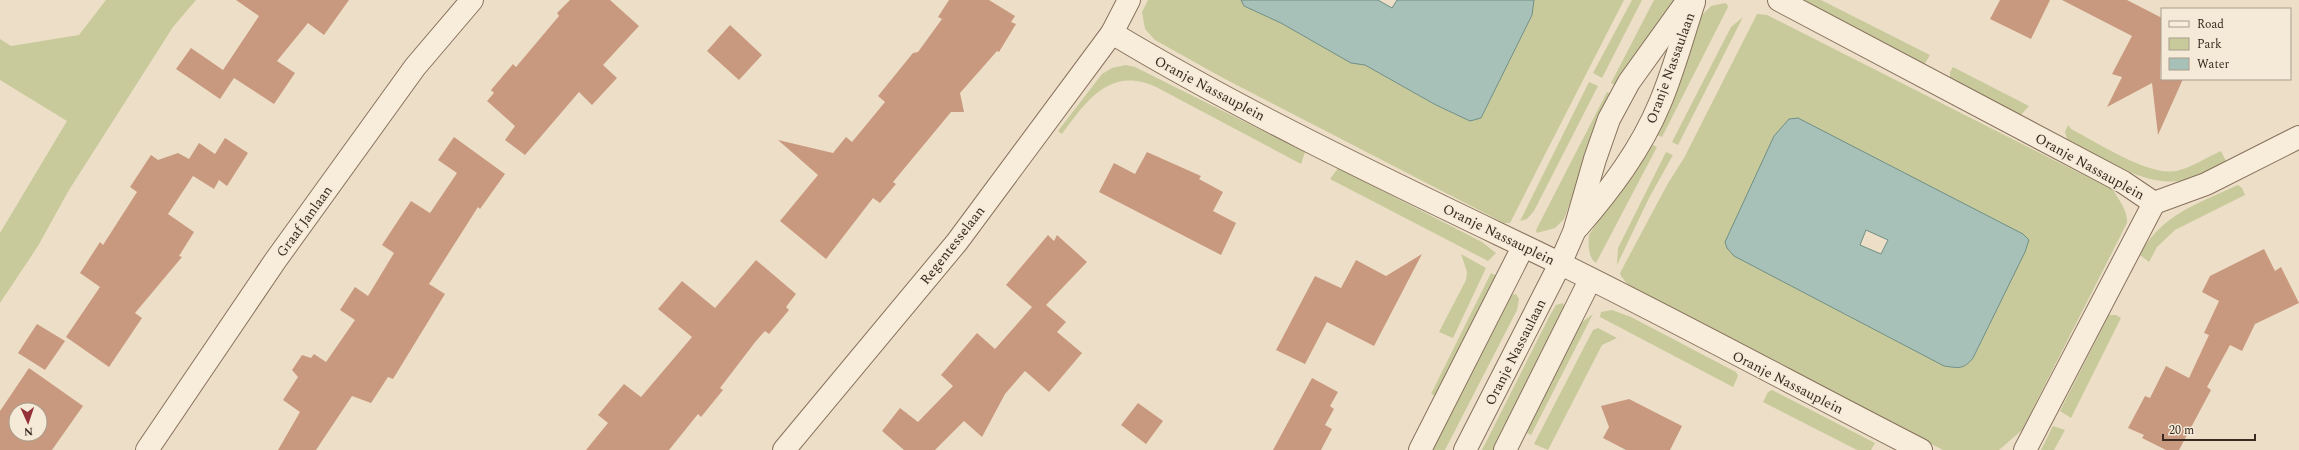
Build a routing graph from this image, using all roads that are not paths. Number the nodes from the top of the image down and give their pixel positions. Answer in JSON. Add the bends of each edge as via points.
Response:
{"nodes":[{"id":1,"x":472,"y":0,"type":"edge"},
{"id":2,"x":1129,"y":0,"type":"edge"},
{"id":3,"x":1688,"y":0,"type":"edge"},
{"id":4,"x":1694,"y":0,"type":"edge"},
{"id":5,"x":1778,"y":0,"type":"edge"},
{"id":6,"x":1112,"y":33,"type":"junction"},
{"id":7,"x":2299,"y":137,"type":"edge"},
{"id":8,"x":2154,"y":203,"type":"junction"},
{"id":9,"x":1574,"y":232,"type":"junction"},
{"id":10,"x":1523,"y":247,"type":"junction"},
{"id":11,"x":1560,"y":264,"type":"junction"},
{"id":12,"x":1590,"y":280,"type":"junction"},
{"id":13,"x":147,"y":450,"type":"edge"},
{"id":14,"x":784,"y":450,"type":"edge"},
{"id":15,"x":1420,"y":450,"type":"edge"},
{"id":16,"x":1464,"y":450,"type":"edge"},
{"id":17,"x":1505,"y":450,"type":"edge"},
{"id":18,"x":1921,"y":450,"type":"edge"},
{"id":19,"x":2025,"y":450,"type":"edge"}],
"edges":[{"from":1,"to":13,"type":"street","name":"Graaf Janlaan","via":[[410,74],[275,261]]},
{"from":2,"to":6,"type":"street"},
{"from":3,"to":9,"type":"street","name":"Oranje Nassaulaan","via":[[1629,82],[1609,119]]},
{"from":4,"to":9,"type":"street","name":"Oranje Nassaulaan","via":[[1660,103],[1645,135],[1612,188]]},
{"from":5,"to":8,"type":"street","name":"Oranje Nassauplein","via":[[2122,182]]},
{"from":6,"to":10,"type":"street","name":"Oranje Nassauplein","via":[[1170,68]]},
{"from":6,"to":14,"type":"street","name":"Regentesselaan","via":[[957,242]]},
{"from":7,"to":8,"type":"street","via":[[2206,184]]},
{"from":8,"to":19,"type":"street","name":"Oranje Nassauplein"},
{"from":9,"to":11,"type":"street","name":"Oranje Nassaulaan"},
{"from":10,"to":11,"type":"street","name":"Oranje Nassauplein"},
{"from":10,"to":15,"type":"street"},
{"from":11,"to":12,"type":"street","name":"Oranje Nassauplein"},
{"from":11,"to":16,"type":"street","name":"Oranje Nassaulaan"},
{"from":12,"to":17,"type":"street"},
{"from":12,"to":18,"type":"street","name":"Oranje Nassauplein"}]}
